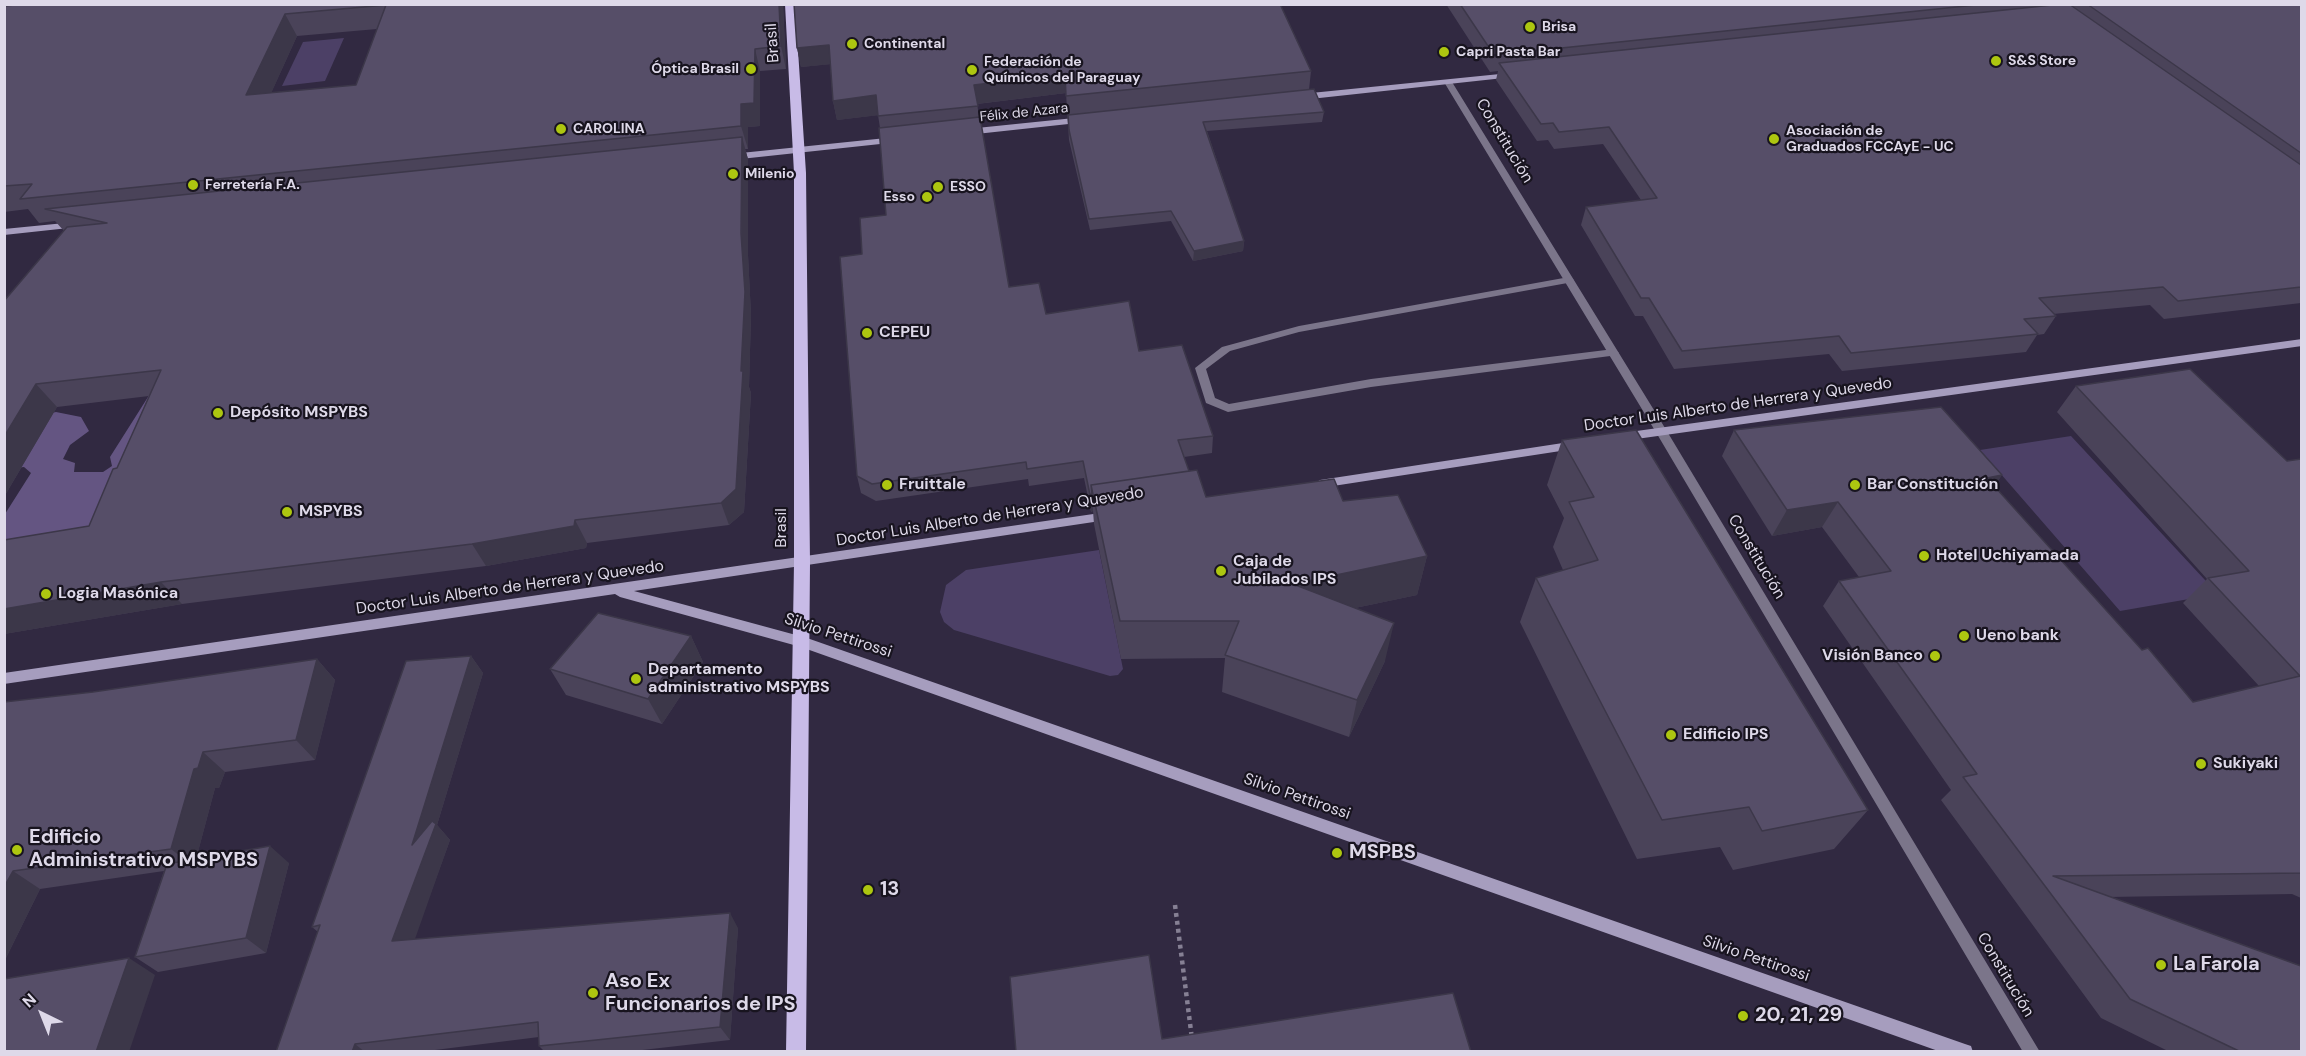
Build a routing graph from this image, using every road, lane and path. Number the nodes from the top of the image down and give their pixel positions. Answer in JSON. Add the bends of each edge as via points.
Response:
{"nodes":[{"id":1,"x":790,"y":4,"type":"edge"},
{"id":2,"x":1519,"y":74,"type":"edge"},
{"id":3,"x":1448,"y":82,"type":"junction"},
{"id":4,"x":1294,"y":98,"type":"edge"},
{"id":5,"x":1091,"y":119,"type":"edge"},
{"id":6,"x":961,"y":133,"type":"edge"},
{"id":7,"x":901,"y":139,"type":"edge"},
{"id":8,"x":799,"y":150,"type":"junction"},
{"id":9,"x":716,"y":158,"type":"edge"},
{"id":10,"x":87,"y":224,"type":"edge"},
{"id":11,"x":4,"y":232,"type":"edge"},
{"id":12,"x":1569,"y":280,"type":"junction"},
{"id":13,"x":2301,"y":342,"type":"edge"},
{"id":14,"x":1614,"y":353,"type":"junction"},
{"id":15,"x":1661,"y":431,"type":"junction"},
{"id":16,"x":1614,"y":439,"type":"edge"},
{"id":17,"x":1591,"y":442,"type":"edge"},
{"id":18,"x":1308,"y":485,"type":"edge"},
{"id":19,"x":1120,"y":514,"type":"edge"},
{"id":20,"x":802,"y":563,"type":"junction"},
{"id":21,"x":613,"y":590,"type":"junction"},
{"id":22,"x":802,"y":642,"type":"junction"},
{"id":23,"x":4,"y":679,"type":"edge"},
{"id":24,"x":1175,"y":905,"type":"dead end"},
{"id":25,"x":796,"y":1052,"type":"edge"},
{"id":26,"x":1193,"y":1052,"type":"edge"},
{"id":27,"x":1965,"y":1052,"type":"edge"},
{"id":28,"x":2032,"y":1052,"type":"edge"}],
"edges":[{"from":1,"to":8,"type":"main road","name":"Brasil"},
{"from":2,"to":3,"type":"street"},
{"from":3,"to":4,"type":"street"},
{"from":3,"to":12,"type":"street","name":"Constitución"},
{"from":5,"to":6,"type":"street","name":"Félix de Azara"},
{"from":7,"to":8,"type":"street"},
{"from":8,"to":9,"type":"street"},
{"from":8,"to":20,"type":"main road","name":"Brasil"},
{"from":10,"to":11,"type":"street"},
{"from":12,"to":14,"type":"street","name":"Constitución"},
{"from":12,"to":14,"type":"street","via":[[1299,328],[1227,349],[1200,368],[1210,400],[1228,408],[1371,383]]},
{"from":13,"to":15,"type":"street","name":"Doctor Luis Alberto de Herrera y Quevedo"},
{"from":14,"to":15,"type":"street","name":"Constitución"},
{"from":15,"to":16,"type":"street","name":"Doctor Luis Alberto de Herrera y Quevedo"},
{"from":15,"to":28,"type":"street","name":"Constitución"},
{"from":17,"to":18,"type":"street","name":"Doctor Luis Alberto de Herrera y Quevedo"},
{"from":19,"to":20,"type":"street","name":"Doctor Luis Alberto de Herrera y Quevedo"},
{"from":20,"to":21,"type":"street","name":"Doctor Luis Alberto de Herrera y Quevedo"},
{"from":20,"to":22,"type":"main road","name":"Brasil"},
{"from":21,"to":22,"type":"street","name":"Silvio Pettirossi"},
{"from":21,"to":23,"type":"street","name":"Doctor Luis Alberto de Herrera y Quevedo"},
{"from":22,"to":25,"type":"main road","name":"Brasil"},
{"from":22,"to":27,"type":"street","name":"Silvio Pettirossi"},
{"from":24,"to":26,"type":"path"}]}
